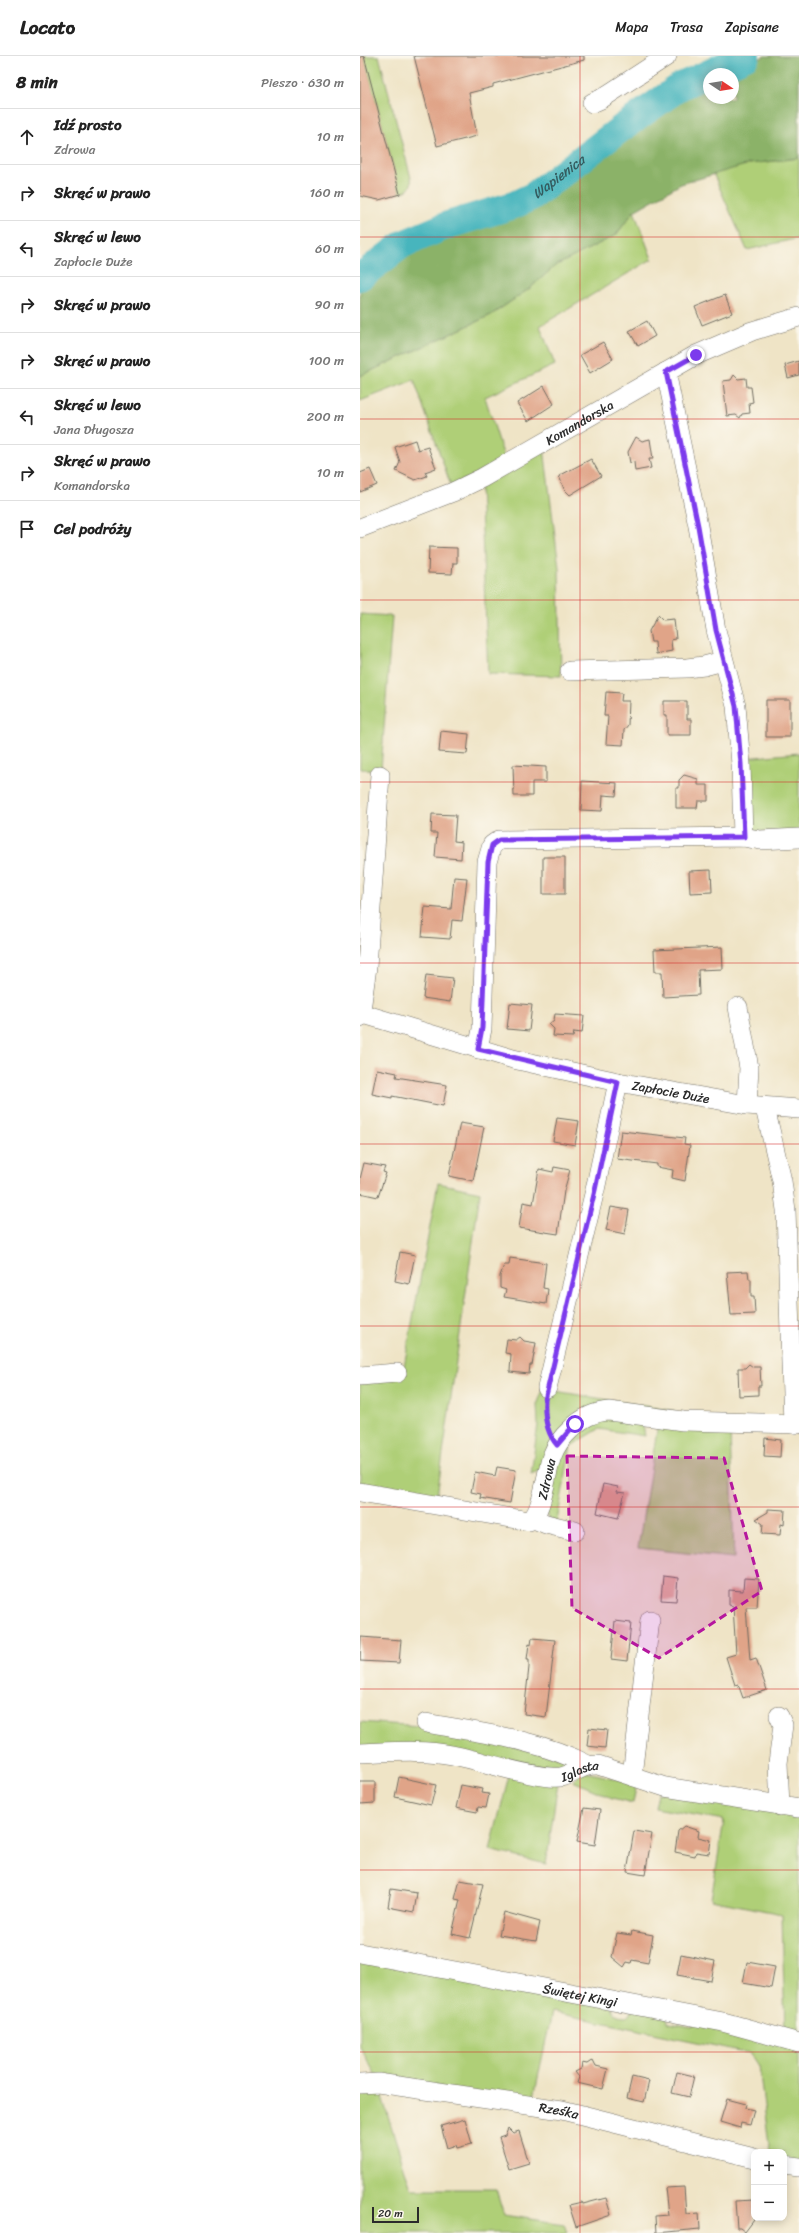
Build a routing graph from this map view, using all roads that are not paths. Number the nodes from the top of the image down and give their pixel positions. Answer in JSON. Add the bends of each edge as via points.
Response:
{"nodes":[{"id":1,"x":667,"y":56,"type":"edge"},
{"id":2,"x":592,"y":103,"type":"dead end"},
{"id":3,"x":799,"y":317,"type":"edge"},
{"id":4,"x":666,"y":372,"type":"junction"},
{"id":5,"x":360,"y":528,"type":"edge"},
{"id":6,"x":723,"y":661,"type":"junction"},
{"id":7,"x":570,"y":671,"type":"dead end"},
{"id":8,"x":380,"y":775,"type":"dead end"},
{"id":9,"x":744,"y":837,"type":"junction"},
{"id":10,"x":799,"y":838,"type":"edge"},
{"id":11,"x":738,"y":1007,"type":"dead end"},
{"id":12,"x":360,"y":1015,"type":"edge"},
{"id":13,"x":478,"y":1049,"type":"junction"},
{"id":14,"x":618,"y":1082,"type":"junction"},
{"id":15,"x":756,"y":1107,"type":"junction"},
{"id":16,"x":799,"y":1109,"type":"edge"},
{"id":17,"x":397,"y":1374,"type":"dead end"},
{"id":18,"x":360,"y":1376,"type":"edge"},
{"id":19,"x":547,"y":1388,"type":"road end"},
{"id":20,"x":796,"y":1424,"type":"edge"},
{"id":21,"x":360,"y":1492,"type":"edge"},
{"id":22,"x":534,"y":1518,"type":"junction"},
{"id":23,"x":575,"y":1531,"type":"dead end"},
{"id":24,"x":650,"y":1620,"type":"dead end"},
{"id":25,"x":779,"y":1716,"type":"dead end"},
{"id":26,"x":426,"y":1722,"type":"dead end"},
{"id":27,"x":360,"y":1753,"type":"edge"},
{"id":28,"x":588,"y":1765,"type":"junction"},
{"id":29,"x":632,"y":1776,"type":"junction"},
{"id":30,"x":780,"y":1806,"type":"junction"},
{"id":31,"x":799,"y":1808,"type":"edge"},
{"id":32,"x":360,"y":1953,"type":"edge"},
{"id":33,"x":799,"y":2043,"type":"edge"},
{"id":34,"x":360,"y":2084,"type":"edge"},
{"id":35,"x":751,"y":2157,"type":"edge"},
{"id":36,"x":787,"y":2165,"type":"edge"},
{"id":37,"x":799,"y":2167,"type":"edge"}],
"edges":[{"from":1,"to":2,"type":"street","via":[[601,100]]},
{"from":3,"to":4,"type":"street","name":"Komandorska","via":[[752,331],[696,355]]},
{"from":4,"to":5,"type":"street","name":"Komandorska","via":[[474,482]]},
{"from":4,"to":6,"type":"street"},
{"from":6,"to":7,"type":"street","via":[[688,668]]},
{"from":6,"to":9,"type":"street","via":[[736,706]]},
{"from":8,"to":12,"type":"street","via":[[367,967]]},
{"from":9,"to":10,"type":"street","via":[[760,840]]},
{"from":9,"to":13,"type":"street","via":[[508,839],[499,840],[492,845],[488,862],[482,1028]]},
{"from":11,"to":15,"type":"street"},
{"from":12,"to":13,"type":"street","name":"Zapłocie Duże"},
{"from":13,"to":14,"type":"street","name":"Zapłocie Duże"},
{"from":14,"to":15,"type":"street","name":"Zapłocie Duże"},
{"from":14,"to":19,"type":"street","via":[[595,1190]]},
{"from":15,"to":16,"type":"street","name":"Zapłocie Duże"},
{"from":15,"to":20,"type":"street","via":[[782,1182],[786,1210]]},
{"from":17,"to":18,"type":"street"},
{"from":20,"to":22,"type":"street","name":"Zdrowa","via":[[683,1421],[609,1411],[596,1412],[575,1424],[557,1445],[547,1472],[538,1512]]},
{"from":21,"to":22,"type":"street","via":[[524,1521]]},
{"from":22,"to":23,"type":"street","via":[[546,1524]]},
{"from":24,"to":29,"type":"street"},
{"from":25,"to":30,"type":"street","via":[[783,1725],[778,1762]]},
{"from":26,"to":28,"type":"street","via":[[519,1740],[571,1756]]},
{"from":27,"to":28,"type":"street","name":"Iglasta","via":[[434,1753],[560,1778]]},
{"from":28,"to":29,"type":"street","name":"Iglasta"},
{"from":29,"to":30,"type":"street","name":"Iglasta","via":[[665,1787]]},
{"from":30,"to":31,"type":"street","name":"Iglasta"},
{"from":32,"to":33,"type":"street","name":"Świętej Kingi","via":[[723,2022]]},
{"from":34,"to":35,"type":"street","name":"Rześka","via":[[378,2083],[562,2110]]},
{"from":36,"to":37,"type":"street"}]}
